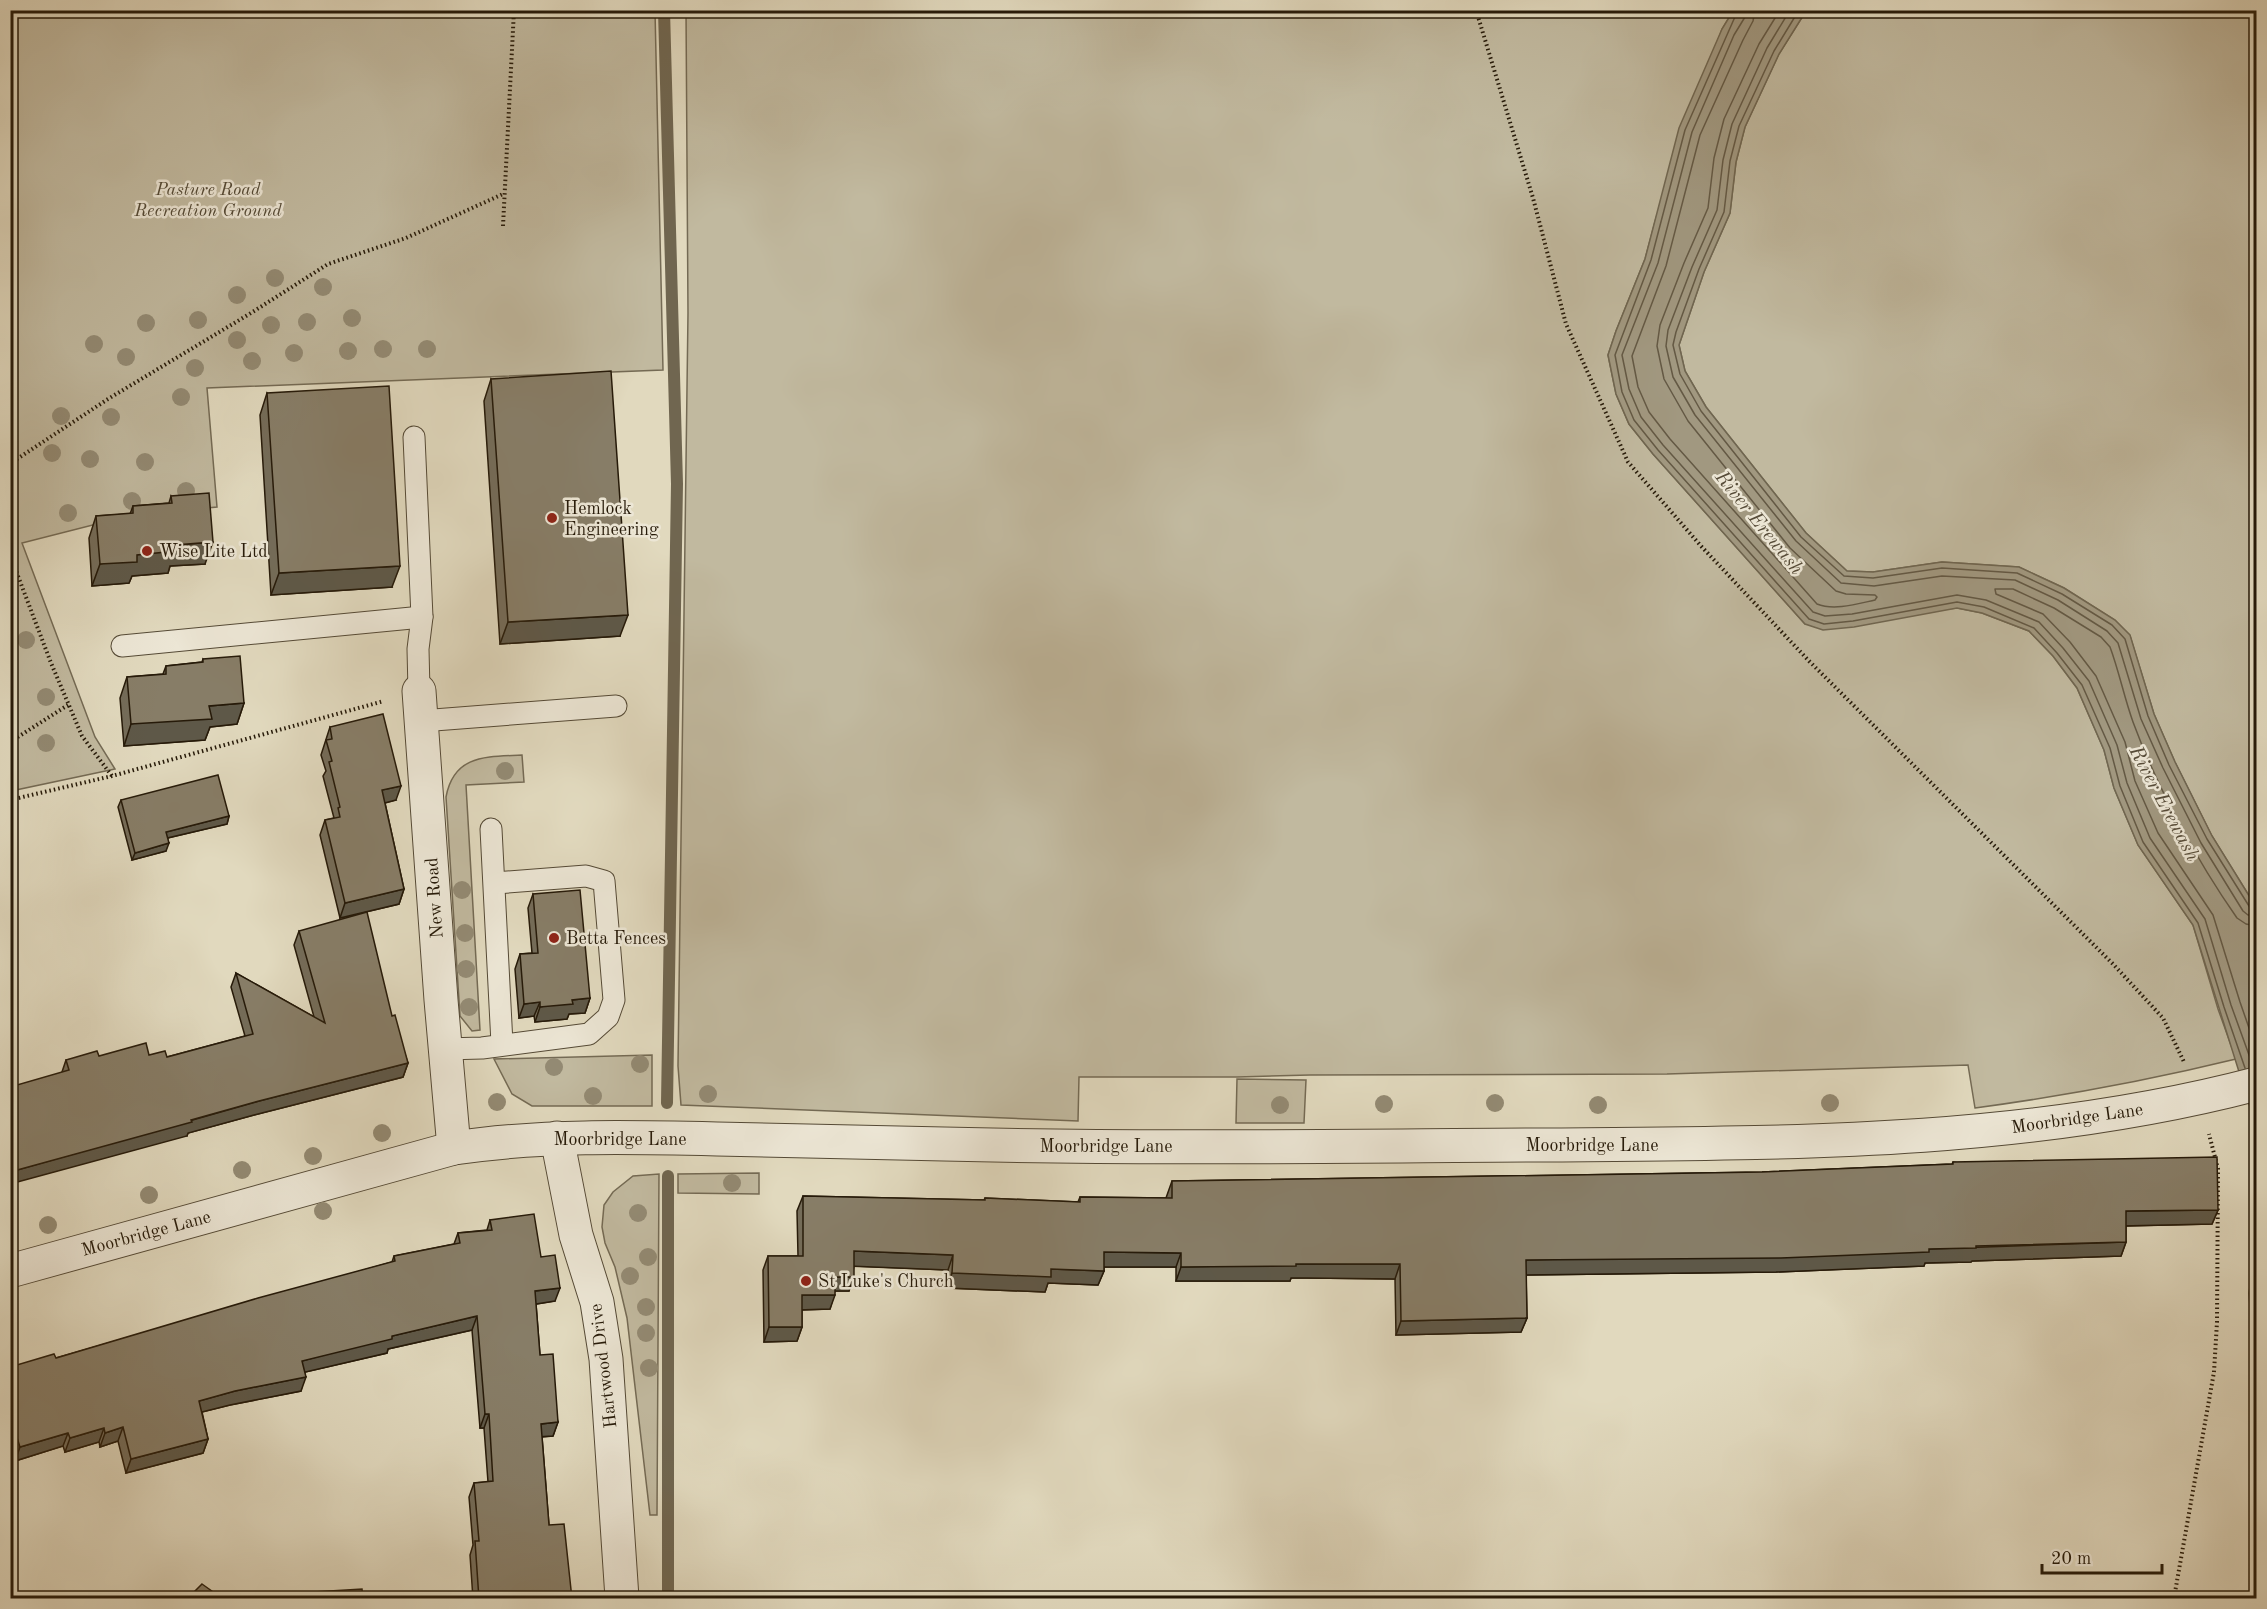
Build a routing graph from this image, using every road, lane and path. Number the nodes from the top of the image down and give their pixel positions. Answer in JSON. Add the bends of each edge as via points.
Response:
{"nodes":[{"id":1,"x":514,"y":10,"type":"edge"},
{"id":2,"x":1476,"y":10,"type":"edge"},
{"id":3,"x":503,"y":194,"type":"junction"},
{"id":4,"x":503,"y":226,"type":"dead end"},
{"id":5,"x":414,"y":437,"type":"dead end"},
{"id":6,"x":10,"y":471,"type":"edge"},
{"id":7,"x":10,"y":555,"type":"edge"},
{"id":8,"x":423,"y":617,"type":"junction"},
{"id":9,"x":122,"y":646,"type":"dead end"},
{"id":10,"x":68,"y":705,"type":"junction"},
{"id":11,"x":420,"y":706,"type":"junction"},
{"id":12,"x":616,"y":706,"type":"dead end"},
{"id":13,"x":10,"y":742,"type":"edge"},
{"id":14,"x":112,"y":776,"type":"junction"},
{"id":15,"x":10,"y":800,"type":"edge"},
{"id":16,"x":491,"y":829,"type":"dead end"},
{"id":17,"x":495,"y":883,"type":"junction"},
{"id":18,"x":502,"y":1044,"type":"junction"},
{"id":19,"x":445,"y":1049,"type":"junction"},
{"id":20,"x":2256,"y":1084,"type":"edge"},
{"id":21,"x":2208,"y":1096,"type":"junction"},
{"id":22,"x":557,"y":1138,"type":"junction"},
{"id":23,"x":454,"y":1148,"type":"junction"},
{"id":24,"x":10,"y":1270,"type":"edge"},
{"id":25,"x":622,"y":1599,"type":"edge"},
{"id":26,"x":2174,"y":1599,"type":"edge"}],
"edges":[{"from":1,"to":3,"type":"path"},
{"from":2,"to":21,"type":"path","via":[[1566,324],[1628,462],[1809,662],[2163,1018]]},
{"from":3,"to":4,"type":"path"},
{"from":3,"to":6,"type":"path","via":[[406,238],[328,264],[108,399],[17,459]]},
{"from":5,"to":8,"type":"lane","name":"New Road"},
{"from":7,"to":10,"type":"path"},
{"from":8,"to":9,"type":"lane"},
{"from":8,"to":11,"type":"lane","name":"New Road","via":[[418,649]]},
{"from":10,"to":13,"type":"path"},
{"from":10,"to":14,"type":"path","via":[[82,736]]},
{"from":11,"to":12,"type":"lane"},
{"from":11,"to":14,"type":"path"},
{"from":11,"to":19,"type":"street","name":"New Road"},
{"from":14,"to":15,"type":"path"},
{"from":16,"to":17,"type":"lane"},
{"from":17,"to":18,"type":"lane"},
{"from":17,"to":18,"type":"lane","via":[[586,876],[604,881],[614,1000],[608,1017],[589,1034]]},
{"from":18,"to":19,"type":"lane"},
{"from":19,"to":23,"type":"street","name":"New Road"},
{"from":20,"to":21,"type":"street","name":"Moorbridge Lane"},
{"from":21,"to":22,"type":"street","name":"Moorbridge Lane","via":[[2109,1116],[1851,1141],[1080,1147]]},
{"from":21,"to":26,"type":"path","via":[[2218,1169],[2214,1372]]},
{"from":22,"to":23,"type":"street","name":"Moorbridge Lane"},
{"from":22,"to":25,"type":"street","name":"Hartwood Drive","via":[[576,1235],[597,1302],[606,1359]]},
{"from":23,"to":24,"type":"street","name":"Moorbridge Lane"}]}
